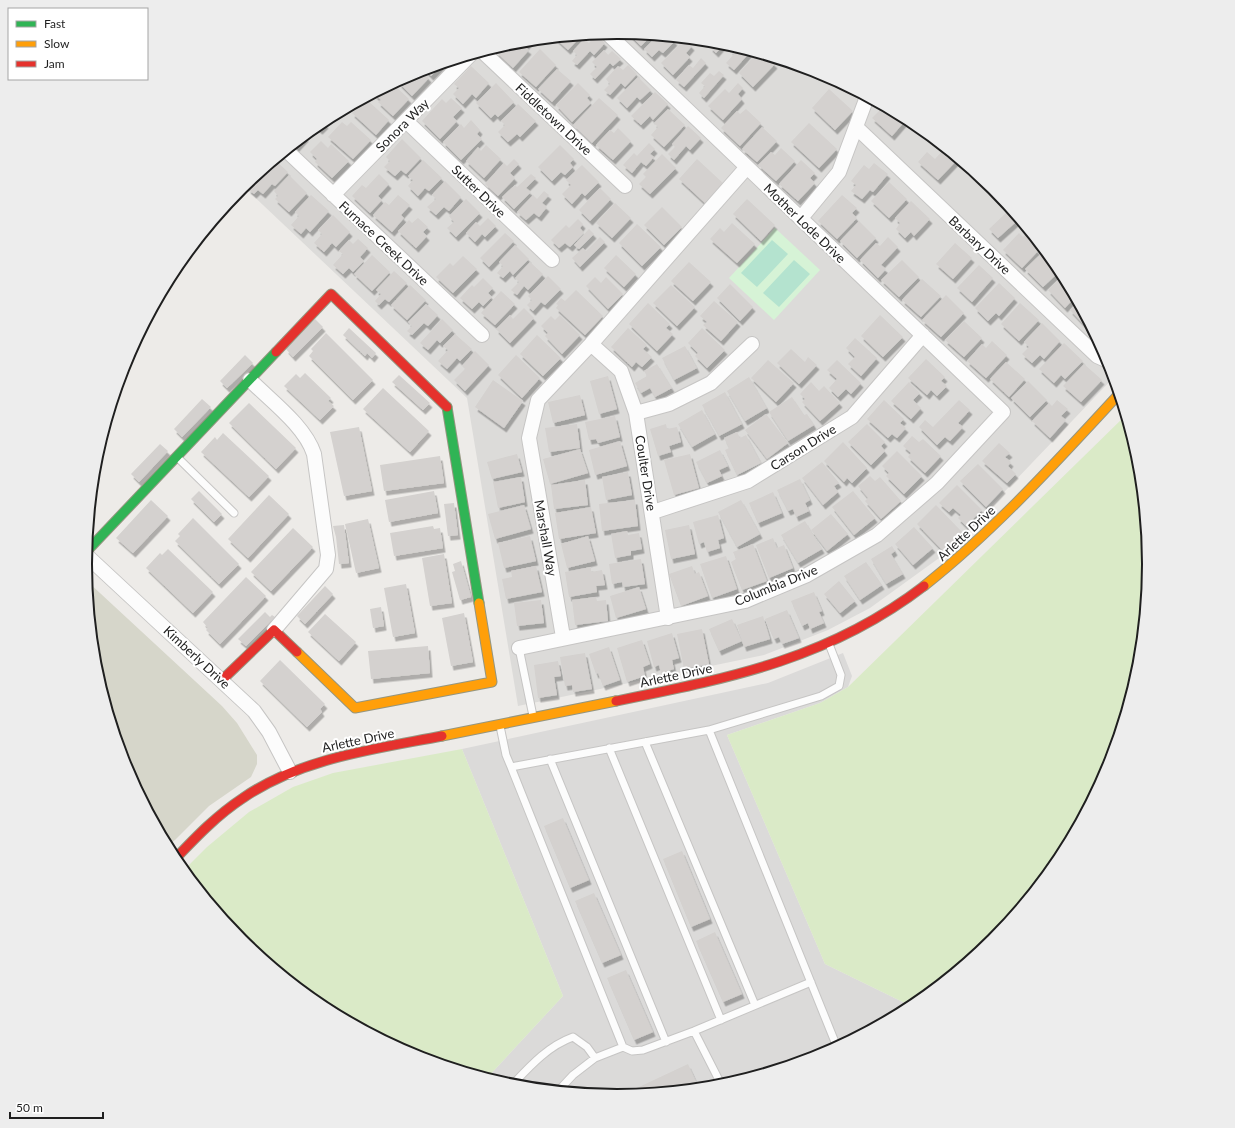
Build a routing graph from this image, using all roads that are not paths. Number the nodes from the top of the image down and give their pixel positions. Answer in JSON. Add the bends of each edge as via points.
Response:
{"nodes":[{"id":1,"x":613,"y":39,"type":"edge"},
{"id":2,"x":487,"y":56,"type":"edge"},
{"id":3,"x":462,"y":63,"type":"edge"},
{"id":4,"x":865,"y":101,"type":"edge"},
{"id":5,"x":406,"y":121,"type":"junction"},
{"id":6,"x":856,"y":127,"type":"junction"},
{"id":7,"x":290,"y":153,"type":"edge"},
{"id":8,"x":747,"y":167,"type":"junction"},
{"id":9,"x":625,"y":186,"type":"dead end"},
{"id":10,"x":333,"y":195,"type":"junction"},
{"id":11,"x":801,"y":218,"type":"junction"},
{"id":12,"x":552,"y":260,"type":"dead end"},
{"id":13,"x":482,"y":335,"type":"dead end"},
{"id":14,"x":923,"y":335,"type":"junction"},
{"id":15,"x":591,"y":344,"type":"junction"},
{"id":16,"x":752,"y":344,"type":"dead end"},
{"id":17,"x":1100,"y":357,"type":"edge"},
{"id":18,"x":250,"y":380,"type":"junction"},
{"id":19,"x":1116,"y":397,"type":"edge"},
{"id":20,"x":1003,"y":412,"type":"joint"},
{"id":21,"x":636,"y":413,"type":"junction"},
{"id":22,"x":177,"y":456,"type":"junction"},
{"id":23,"x":653,"y":512,"type":"junction"},
{"id":24,"x":234,"y":513,"type":"dead end"},
{"id":25,"x":93,"y":545,"type":"edge"},
{"id":26,"x":92,"y":561,"type":"edge"},
{"id":27,"x":668,"y":618,"type":"junction"},
{"id":28,"x":274,"y":630,"type":"junction"},
{"id":29,"x":563,"y":637,"type":"junction"},
{"id":30,"x":829,"y":644,"type":"junction"},
{"id":31,"x":519,"y":648,"type":"joint"},
{"id":32,"x":222,"y":680,"type":"junction"},
{"id":33,"x":534,"y":719,"type":"junction"},
{"id":34,"x":500,"y":724,"type":"junction"},
{"id":35,"x":709,"y":730,"type":"junction"},
{"id":36,"x":645,"y":742,"type":"junction"},
{"id":37,"x":609,"y":748,"type":"junction"},
{"id":38,"x":550,"y":759,"type":"junction"},
{"id":39,"x":511,"y":767,"type":"junction"},
{"id":40,"x":290,"y":772,"type":"junction"},
{"id":41,"x":180,"y":854,"type":"edge"},
{"id":42,"x":811,"y":982,"type":"junction"},
{"id":43,"x":756,"y":1005,"type":"junction"},
{"id":44,"x":721,"y":1020,"type":"junction"},
{"id":45,"x":694,"y":1031,"type":"junction"},
{"id":46,"x":666,"y":1042,"type":"junction"},
{"id":47,"x":835,"y":1042,"type":"edge"},
{"id":48,"x":623,"y":1047,"type":"junction"},
{"id":49,"x":595,"y":1058,"type":"junction"},
{"id":50,"x":517,"y":1079,"type":"edge"},
{"id":51,"x":719,"y":1079,"type":"edge"},
{"id":52,"x":563,"y":1086,"type":"edge"}],
"edges":[{"from":1,"to":8,"type":"street","name":"Mother Lode Drive"},
{"from":2,"to":9,"type":"street","name":"Fiddletown Drive"},
{"from":3,"to":5,"type":"street","name":"Sonora Way"},
{"from":4,"to":6,"type":"street"},
{"from":5,"to":10,"type":"street","name":"Sonora Way"},
{"from":5,"to":12,"type":"street","name":"Sutter Drive"},
{"from":6,"to":11,"type":"street","via":[[839,172]]},
{"from":6,"to":17,"type":"street","name":"Barbary Drive"},
{"from":7,"to":10,"type":"street","name":"Furnace Creek Drive"},
{"from":8,"to":11,"type":"street","name":"Mother Lode Drive"},
{"from":8,"to":15,"type":"street"},
{"from":10,"to":13,"type":"street","name":"Furnace Creek Drive"},
{"from":11,"to":14,"type":"street","name":"Mother Lode Drive"},
{"from":14,"to":20,"type":"street","name":"Mother Lode Drive"},
{"from":14,"to":23,"type":"street","name":"Carson Drive","via":[[852,417],[748,481]]},
{"from":15,"to":21,"type":"street","name":"Coulter Drive","via":[[621,371]]},
{"from":15,"to":29,"type":"street","name":"Marshall Way","via":[[538,400],[528,438]]},
{"from":16,"to":21,"type":"street","via":[[711,383],[669,404]]},
{"from":18,"to":22,"type":"street"},
{"from":18,"to":28,"type":"street","via":[[310,442],[314,454],[328,555],[326,569]]},
{"from":18,"to":28,"type":"street","via":[[331,294],[447,407],[492,682],[355,708]]},
{"from":19,"to":30,"type":"street","name":"Arlette Drive","via":[[990,531],[946,571],[898,606]]},
{"from":20,"to":27,"type":"street","name":"Columbia Drive","via":[[937,483],[877,535],[807,576],[745,601]]},
{"from":21,"to":23,"type":"street","name":"Coulter Drive"},
{"from":22,"to":24,"type":"lane"},
{"from":22,"to":25,"type":"street"},
{"from":23,"to":27,"type":"street","name":"Coulter Drive"},
{"from":26,"to":32,"type":"street","name":"Kimberly Drive"},
{"from":27,"to":29,"type":"street","name":"Columbia Drive"},
{"from":28,"to":32,"type":"street"},
{"from":29,"to":31,"type":"street","name":"Columbia Drive"},
{"from":30,"to":33,"type":"street","name":"Arlette Drive","via":[[758,671]]},
{"from":30,"to":35,"type":"lane","via":[[841,676],[839,686],[821,696]]},
{"from":31,"to":33,"type":"lane"},
{"from":32,"to":40,"type":"street","name":"Kimberly Drive","via":[[254,712],[276,744]]},
{"from":33,"to":34,"type":"street","name":"Arlette Drive"},
{"from":34,"to":39,"type":"lane"},
{"from":34,"to":40,"type":"street","name":"Arlette Drive","via":[[330,758]]},
{"from":35,"to":36,"type":"lane"},
{"from":35,"to":42,"type":"lane"},
{"from":36,"to":37,"type":"lane"},
{"from":36,"to":43,"type":"lane"},
{"from":37,"to":38,"type":"lane"},
{"from":37,"to":44,"type":"lane"},
{"from":38,"to":39,"type":"lane"},
{"from":38,"to":46,"type":"lane"},
{"from":39,"to":48,"type":"lane"},
{"from":40,"to":41,"type":"street","name":"Arlette Drive","via":[[252,792],[215,819]]},
{"from":42,"to":43,"type":"lane"},
{"from":42,"to":47,"type":"lane"},
{"from":43,"to":44,"type":"lane"},
{"from":44,"to":45,"type":"lane"},
{"from":45,"to":46,"type":"lane"},
{"from":45,"to":51,"type":"lane"},
{"from":46,"to":48,"type":"lane","via":[[643,1050],[632,1051]]},
{"from":48,"to":49,"type":"lane"},
{"from":49,"to":50,"type":"lane","via":[[587,1047],[573,1037],[561,1041],[536,1060]]},
{"from":49,"to":52,"type":"lane"}]}
